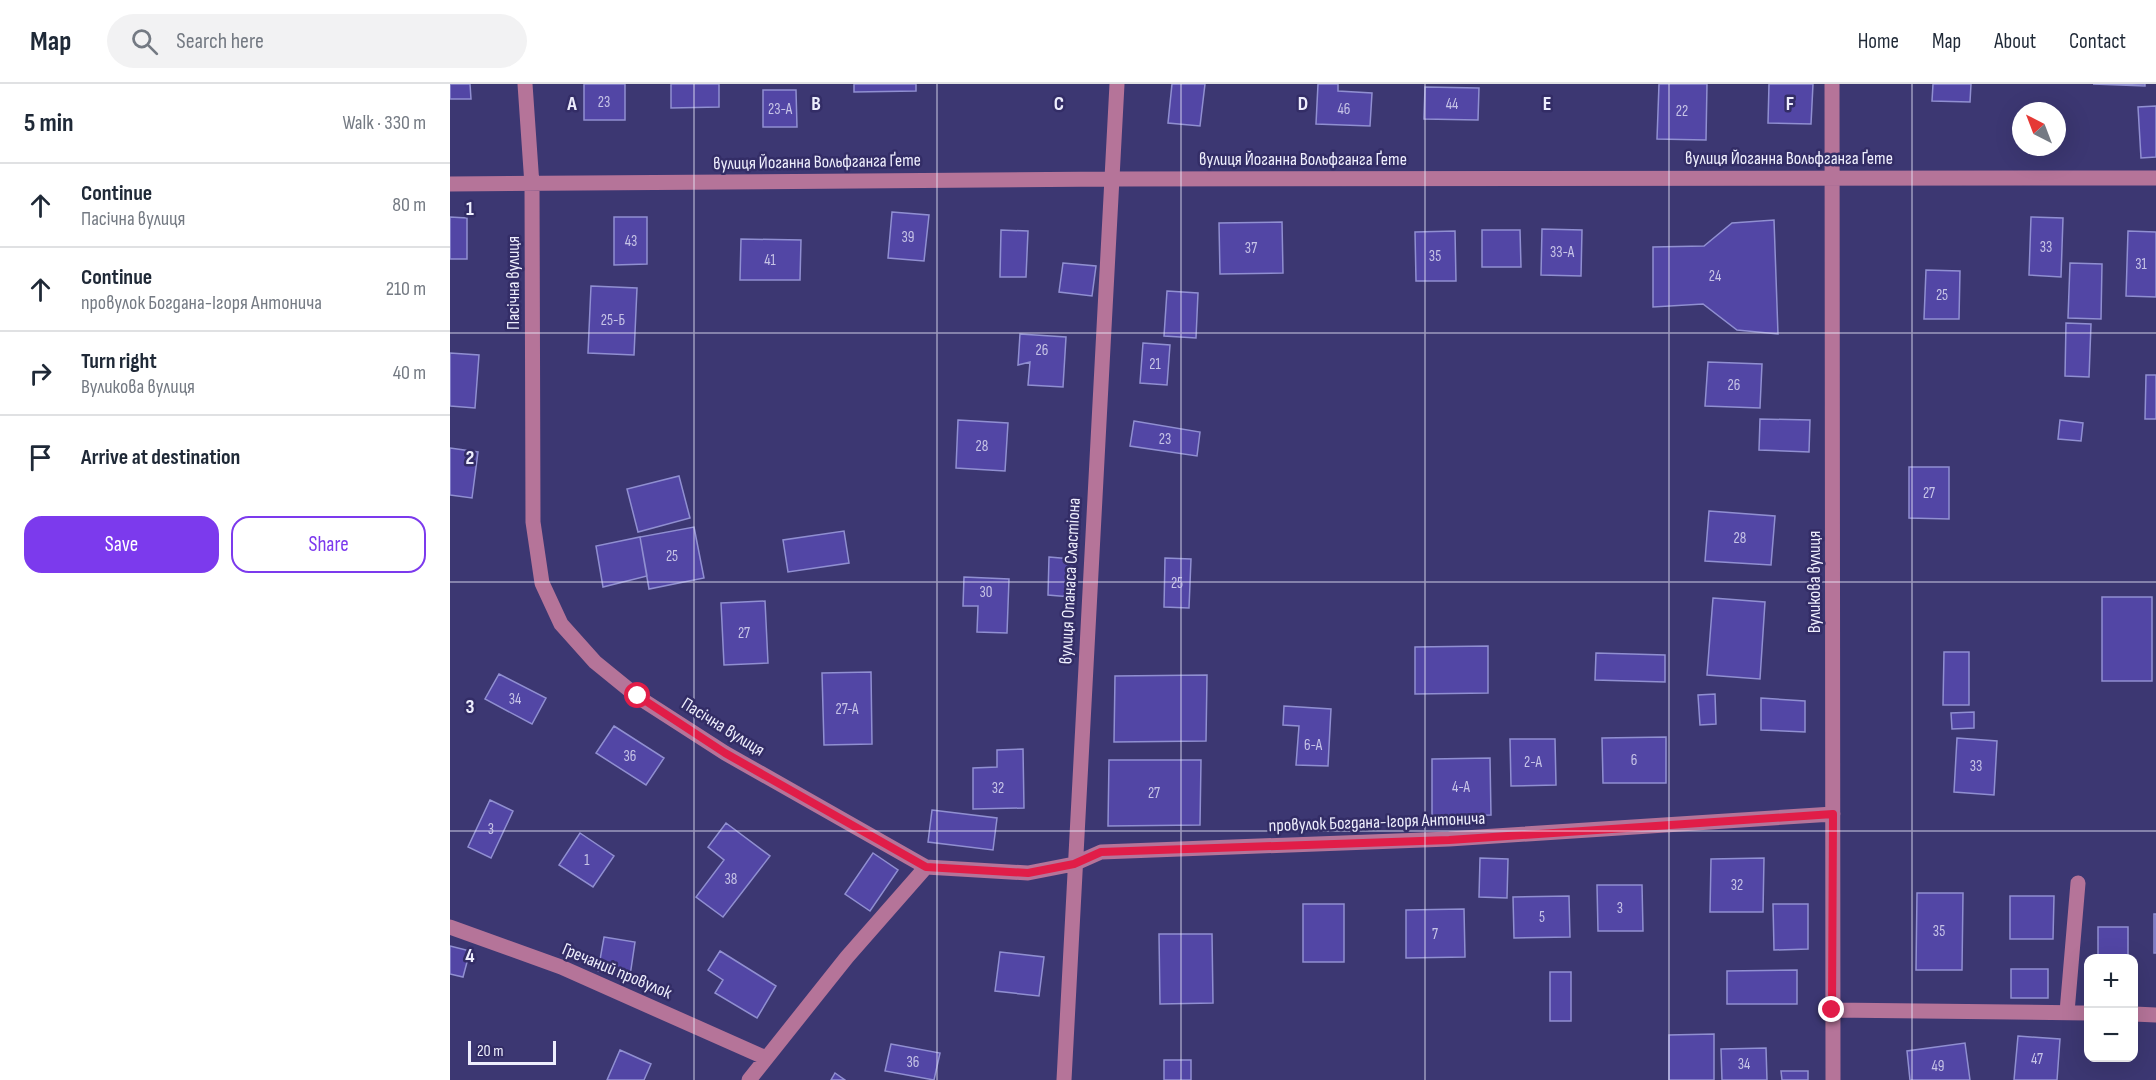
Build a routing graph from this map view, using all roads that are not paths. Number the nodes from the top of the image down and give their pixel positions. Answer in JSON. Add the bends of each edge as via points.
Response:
{"nodes":[{"id":1,"x":525,"y":84,"type":"edge"},
{"id":2,"x":1118,"y":84,"type":"edge"},
{"id":3,"x":1832,"y":84,"type":"edge"},
{"id":4,"x":1113,"y":178,"type":"junction"},
{"id":5,"x":1833,"y":178,"type":"junction"},
{"id":6,"x":2156,"y":178,"type":"edge"},
{"id":7,"x":450,"y":184,"type":"edge"},
{"id":8,"x":532,"y":185,"type":"junction"},
{"id":9,"x":1833,"y":814,"type":"junction"},
{"id":10,"x":1074,"y":864,"type":"junction"},
{"id":11,"x":926,"y":867,"type":"junction"},
{"id":12,"x":2078,"y":883,"type":"dead end"},
{"id":13,"x":450,"y":927,"type":"edge"},
{"id":14,"x":1832,"y":1010,"type":"junction"},
{"id":15,"x":2067,"y":1012,"type":"junction"},
{"id":16,"x":2084,"y":1013,"type":"edge"},
{"id":17,"x":2138,"y":1014,"type":"edge"},
{"id":18,"x":2156,"y":1015,"type":"edge"},
{"id":19,"x":766,"y":1058,"type":"junction"},
{"id":20,"x":749,"y":1080,"type":"edge"},
{"id":21,"x":1064,"y":1080,"type":"edge"},
{"id":22,"x":1833,"y":1080,"type":"edge"}],
"edges":[{"from":1,"to":8,"type":"street","name":"Пасічна вулиця"},
{"from":2,"to":4,"type":"street","name":"вулиця Опанаса Сластіона"},
{"from":3,"to":5,"type":"street","name":"Вуликова вулиця"},
{"from":4,"to":5,"type":"street","name":"вулиця Йоганна Вольфганга Ґете"},
{"from":4,"to":8,"type":"street","name":"вулиця Йоганна Вольфганга Ґете"},
{"from":4,"to":10,"type":"street","name":"вулиця Опанаса Сластіона"},
{"from":5,"to":6,"type":"street","name":"вулиця Йоганна Вольфганга Ґете"},
{"from":5,"to":9,"type":"street","name":"Вуликова вулиця"},
{"from":7,"to":8,"type":"street","name":"вулиця Йоганна Вольфганга Ґете"},
{"from":8,"to":11,"type":"street","name":"Пасічна вулиця","via":[[533,522],[542,583],[561,624],[595,662],[638,696],[725,753]]},
{"from":9,"to":10,"type":"street","name":"провулок Богдана-Ігоря Антонича","via":[[1449,840],[1101,852]]},
{"from":9,"to":14,"type":"street","name":"Вуликова вулиця"},
{"from":10,"to":11,"type":"street","name":"провулок Богдана-Ігоря Антонича","via":[[1028,873]]},
{"from":10,"to":21,"type":"street","name":"вулиця Опанаса Сластіона"},
{"from":11,"to":19,"type":"street"},
{"from":12,"to":15,"type":"street"},
{"from":13,"to":19,"type":"street","name":"Гречаний провулок","via":[[561,967]]},
{"from":14,"to":15,"type":"street"},
{"from":14,"to":22,"type":"street","name":"Вуликова вулиця"},
{"from":15,"to":16,"type":"street"},
{"from":17,"to":18,"type":"street"},
{"from":19,"to":20,"type":"street"}]}
